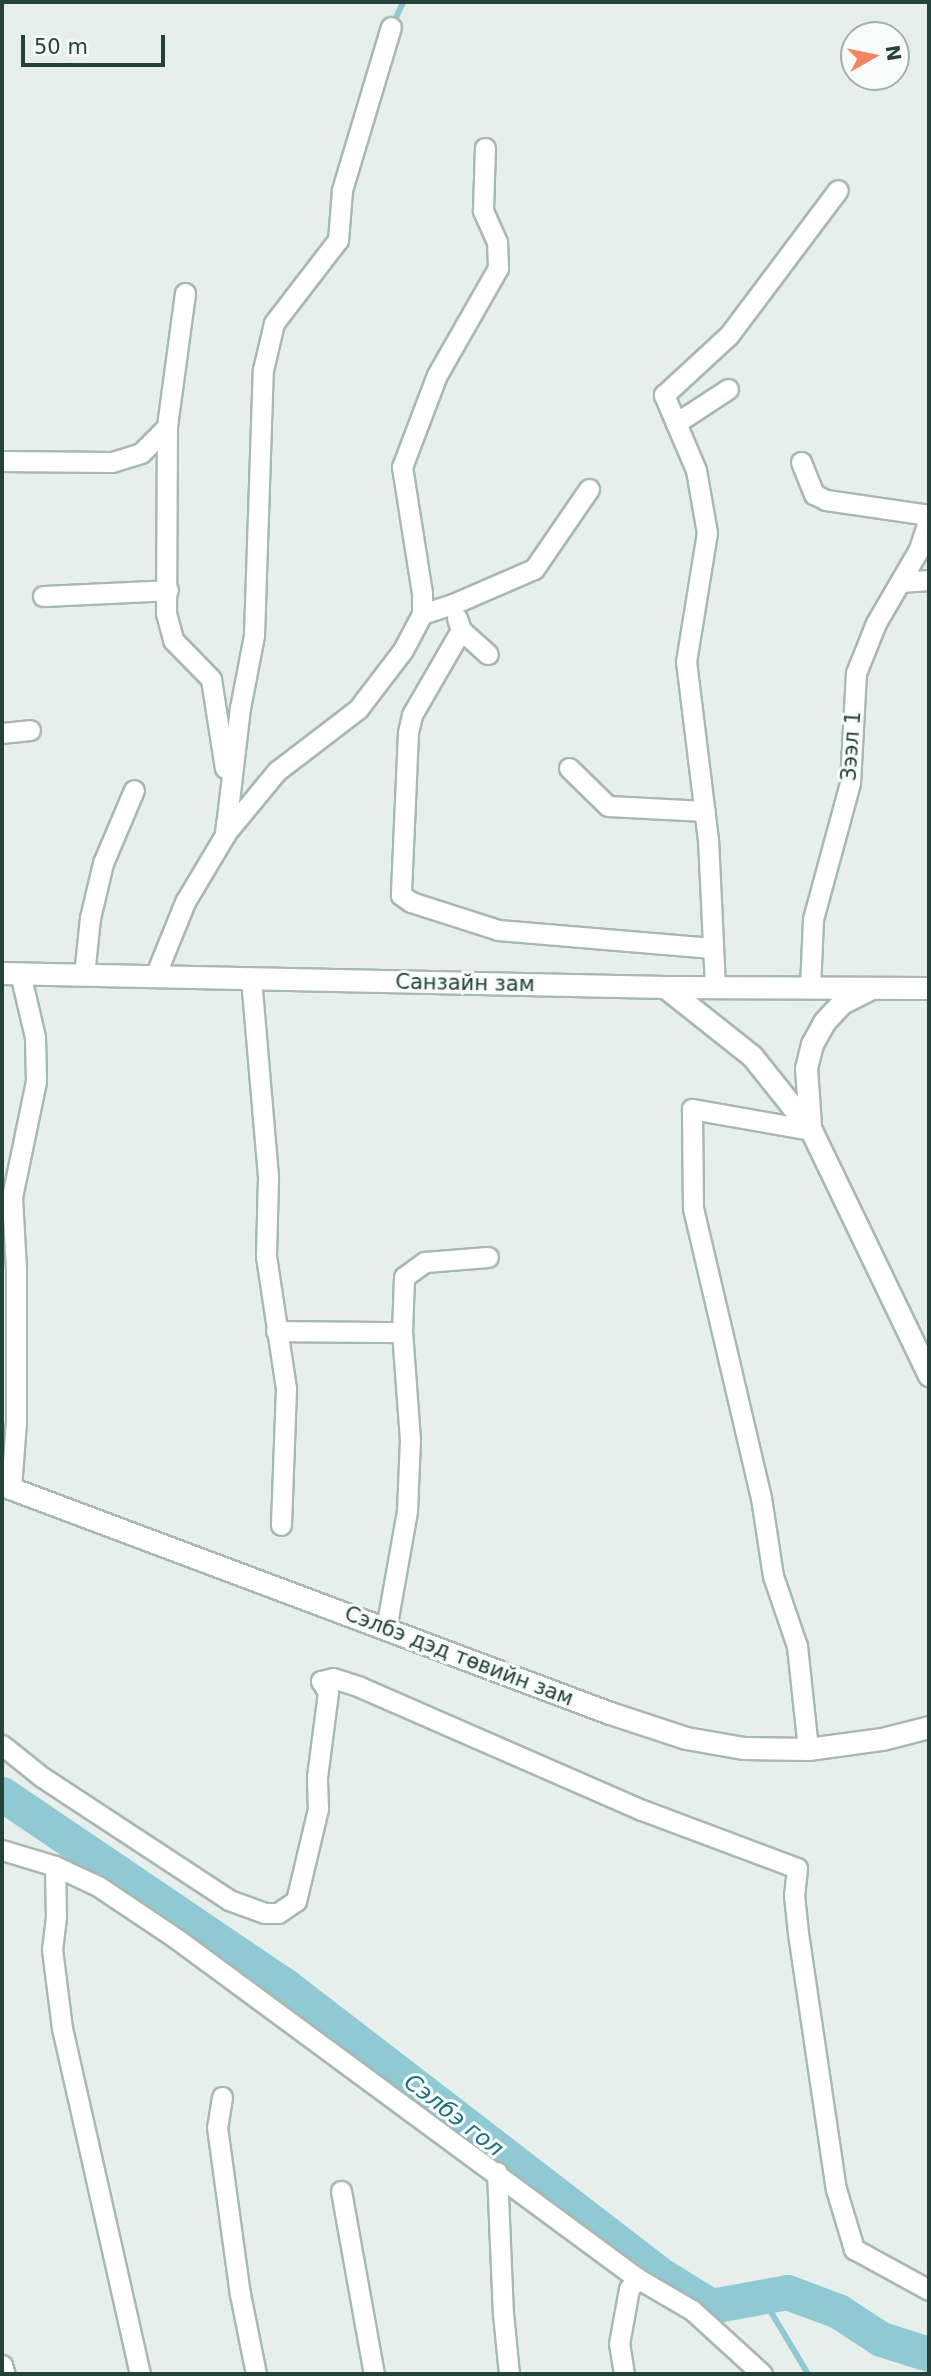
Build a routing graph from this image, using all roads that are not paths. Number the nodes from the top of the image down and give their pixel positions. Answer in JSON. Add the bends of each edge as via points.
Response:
{"nodes":[{"id":1,"x":391,"y":27,"type":"dead end"},
{"id":2,"x":485,"y":148,"type":"dead end"},
{"id":3,"x":838,"y":190,"type":"dead end"},
{"id":4,"x":184,"y":293,"type":"dead end"},
{"id":5,"x":728,"y":389,"type":"dead end"},
{"id":6,"x":676,"y":423,"type":"junction"},
{"id":7,"x":167,"y":426,"type":"junction"},
{"id":8,"x":2,"y":461,"type":"edge"},
{"id":9,"x":801,"y":462,"type":"dead end"},
{"id":10,"x":589,"y":489,"type":"dead end"},
{"id":11,"x":929,"y":517,"type":"edge"},
{"id":12,"x":929,"y":580,"type":"edge"},
{"id":13,"x":900,"y":582,"type":"junction"},
{"id":14,"x":168,"y":590,"type":"junction"},
{"id":15,"x":43,"y":596,"type":"dead end"},
{"id":16,"x":453,"y":604,"type":"junction"},
{"id":17,"x":422,"y":614,"type":"junction"},
{"id":18,"x":461,"y":630,"type":"junction"},
{"id":19,"x":488,"y":653,"type":"dead end"},
{"id":20,"x":30,"y":730,"type":"dead end"},
{"id":21,"x":2,"y":733,"type":"edge"},
{"id":22,"x":569,"y":768,"type":"dead end"},
{"id":23,"x":134,"y":790,"type":"dead end"},
{"id":24,"x":705,"y":811,"type":"junction"},
{"id":25,"x":225,"y":835,"type":"junction"},
{"id":26,"x":712,"y":948,"type":"junction"},
{"id":27,"x":11,"y":973,"type":"edge"},
{"id":28,"x":84,"y":975,"type":"junction"},
{"id":29,"x":155,"y":976,"type":"junction"},
{"id":30,"x":251,"y":978,"type":"junction"},
{"id":31,"x":665,"y":987,"type":"junction"},
{"id":32,"x":715,"y":987,"type":"junction"},
{"id":33,"x":810,"y":988,"type":"junction"},
{"id":34,"x":871,"y":988,"type":"junction"},
{"id":35,"x":929,"y":988,"type":"edge"},
{"id":36,"x":811,"y":1130,"type":"junction"},
{"id":37,"x":488,"y":1257,"type":"dead end"},
{"id":38,"x":276,"y":1331,"type":"junction"},
{"id":39,"x":402,"y":1332,"type":"junction"},
{"id":40,"x":929,"y":1376,"type":"edge"},
{"id":41,"x":6,"y":1486,"type":"edge"},
{"id":42,"x":281,"y":1525,"type":"dead end"},
{"id":43,"x":386,"y":1629,"type":"junction"},
{"id":44,"x":929,"y":1727,"type":"edge"},
{"id":45,"x":2,"y":1745,"type":"edge"},
{"id":46,"x":808,"y":1749,"type":"junction"},
{"id":47,"x":2,"y":1850,"type":"edge"},
{"id":48,"x":55,"y":1866,"type":"junction"},
{"id":49,"x":222,"y":2096,"type":"dead end"},
{"id":50,"x":497,"y":2172,"type":"junction"},
{"id":51,"x":341,"y":2191,"type":"dead end"},
{"id":52,"x":637,"y":2278,"type":"junction"},
{"id":53,"x":929,"y":2290,"type":"edge"},
{"id":54,"x":2,"y":2365,"type":"edge"},
{"id":55,"x":5,"y":2374,"type":"edge"},
{"id":56,"x":140,"y":2374,"type":"edge"},
{"id":57,"x":256,"y":2374,"type":"edge"},
{"id":58,"x":374,"y":2374,"type":"edge"},
{"id":59,"x":509,"y":2374,"type":"edge"},
{"id":60,"x":624,"y":2374,"type":"edge"},
{"id":61,"x":762,"y":2374,"type":"edge"}],
"edges":[{"from":1,"to":25,"type":"street","via":[[342,190],[338,240],[274,323],[263,370],[254,635]]},
{"from":2,"to":17,"type":"street","via":[[482,210],[497,242],[498,268],[437,375],[402,467]]},
{"from":3,"to":6,"type":"street","via":[[729,335],[664,395]]},
{"from":4,"to":7,"type":"street"},
{"from":5,"to":6,"type":"street"},
{"from":6,"to":24,"type":"street","via":[[696,470],[708,534],[686,662]]},
{"from":7,"to":8,"type":"street","via":[[141,453],[112,462]]},
{"from":7,"to":14,"type":"street"},
{"from":9,"to":11,"type":"street","via":[[814,494],[826,500]]},
{"from":10,"to":16,"type":"street","via":[[534,569]]},
{"from":11,"to":13,"type":"street","name":"Зээл 1","via":[[919,549]]},
{"from":12,"to":13,"type":"street"},
{"from":13,"to":33,"type":"street","name":"Зээл 1","via":[[876,623],[856,673],[850,783],[813,919]]},
{"from":14,"to":15,"type":"street"},
{"from":14,"to":25,"type":"street","via":[[166,613],[173,640],[211,680],[229,799]]},
{"from":16,"to":17,"type":"street"},
{"from":16,"to":18,"type":"street"},
{"from":17,"to":25,"type":"street","via":[[402,650],[358,709],[277,771]]},
{"from":18,"to":19,"type":"street"},
{"from":18,"to":26,"type":"street","via":[[412,715],[401,895],[498,930]]},
{"from":20,"to":21,"type":"street"},
{"from":22,"to":24,"type":"street","via":[[608,806]]},
{"from":23,"to":28,"type":"street","via":[[103,863],[90,918]]},
{"from":24,"to":26,"type":"street"},
{"from":25,"to":29,"type":"street","via":[[185,902]]},
{"from":26,"to":32,"type":"street"},
{"from":27,"to":28,"type":"main road","name":"Санзайн зам"},
{"from":27,"to":41,"type":"street","via":[[35,1037],[36,1081],[12,1197],[16,1422]]},
{"from":28,"to":29,"type":"main road","name":"Санзайн зам"},
{"from":29,"to":30,"type":"main road","name":"Санзайн зам"},
{"from":30,"to":31,"type":"main road","name":"Санзайн зам"},
{"from":30,"to":38,"type":"street","via":[[268,1178],[266,1256]]},
{"from":31,"to":32,"type":"main road","name":"Санзайн зам"},
{"from":31,"to":36,"type":"main road","via":[[752,1056]]},
{"from":32,"to":33,"type":"main road","name":"Санзайн зам"},
{"from":33,"to":34,"type":"main road","name":"Санзайн зам"},
{"from":34,"to":35,"type":"main road","name":"Санзайн зам"},
{"from":34,"to":36,"type":"main road","via":[[842,1003],[812,1044],[806,1068]]},
{"from":36,"to":40,"type":"main road"},
{"from":36,"to":46,"type":"street","via":[[692,1110],[693,1208],[761,1498],[773,1576],[797,1646]]},
{"from":37,"to":39,"type":"street","via":[[425,1262],[412,1268],[404,1277]]},
{"from":38,"to":39,"type":"street"},
{"from":38,"to":42,"type":"street","via":[[286,1388]]},
{"from":39,"to":43,"type":"street","via":[[410,1440],[407,1511]]},
{"from":41,"to":43,"type":"main road","name":"Сэлбэ дэд төвийн зам"},
{"from":43,"to":46,"type":"main road","name":"Сэлбэ дэд төвийн зам","via":[[656,1730],[729,1746]]},
{"from":44,"to":46,"type":"main road","name":"Сэлбэ дэд төвийн зам"},
{"from":45,"to":53,"type":"street","via":[[42,1777],[229,1900],[265,1913],[278,1913],[296,1901],[303,1875],[318,1809],[317,1777],[328,1692],[321,1681],[327,1679],[360,1687],[642,1810],[797,1868],[794,1895],[836,2189],[854,2249]]},
{"from":47,"to":48,"type":"street"},
{"from":48,"to":50,"type":"street","via":[[98,1886],[177,1939]]},
{"from":48,"to":56,"type":"street","via":[[52,1949],[62,2028]]},
{"from":49,"to":57,"type":"street","via":[[217,2127]]},
{"from":50,"to":52,"type":"street"},
{"from":50,"to":59,"type":"street"},
{"from":51,"to":58,"type":"street"},
{"from":52,"to":60,"type":"street","via":[[629,2289],[619,2344]]},
{"from":52,"to":61,"type":"street","via":[[692,2310]]},
{"from":54,"to":55,"type":"street"}]}
